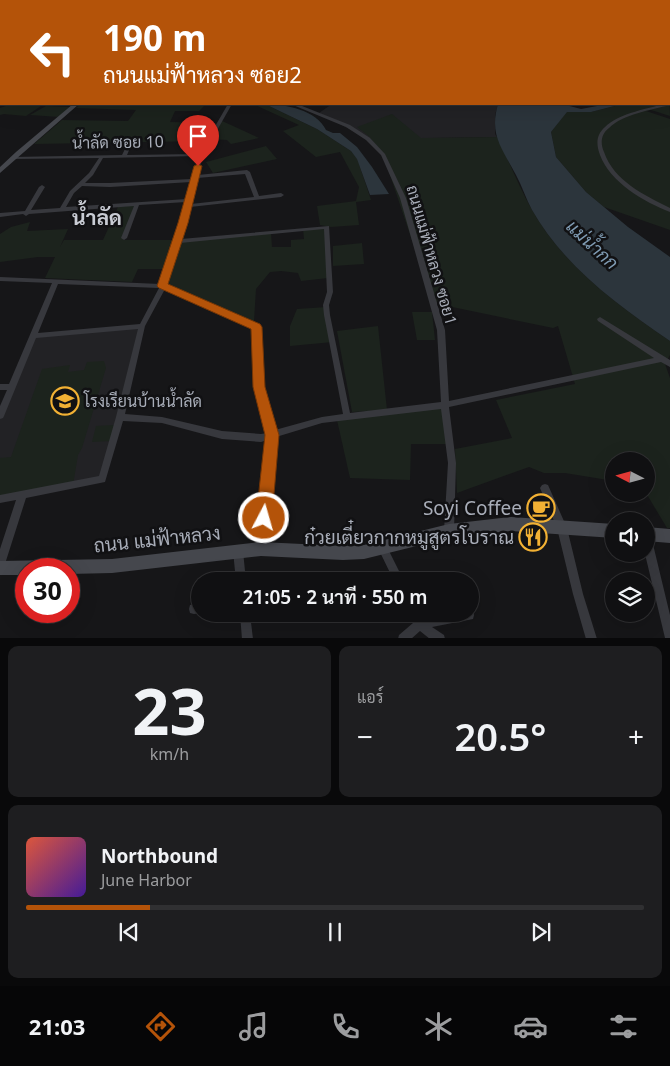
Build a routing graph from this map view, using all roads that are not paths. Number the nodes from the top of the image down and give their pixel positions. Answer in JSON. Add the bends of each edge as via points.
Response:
{"nodes":[{"id":1,"x":75,"y":105,"type":"edge"},
{"id":2,"x":229,"y":105,"type":"edge"},
{"id":3,"x":296,"y":105,"type":"edge"},
{"id":4,"x":667,"y":105,"type":"edge"},
{"id":5,"x":130,"y":143,"type":"dead end"},
{"id":6,"x":200,"y":155,"type":"junction"},
{"id":7,"x":123,"y":157,"type":"junction"},
{"id":8,"x":12,"y":158,"type":"junction"},
{"id":9,"x":101,"y":158,"type":"junction"},
{"id":10,"x":0,"y":171,"type":"edge"},
{"id":11,"x":195,"y":179,"type":"junction"},
{"id":12,"x":80,"y":184,"type":"junction"},
{"id":13,"x":42,"y":187,"type":"dead end"},
{"id":14,"x":281,"y":194,"type":"dead end"},
{"id":15,"x":257,"y":198,"type":"junction"},
{"id":16,"x":188,"y":203,"type":"junction"},
{"id":17,"x":137,"y":204,"type":"junction"},
{"id":18,"x":62,"y":209,"type":"junction"},
{"id":19,"x":670,"y":210,"type":"edge"},
{"id":20,"x":26,"y":214,"type":"junction"},
{"id":21,"x":0,"y":215,"type":"edge"},
{"id":22,"x":124,"y":238,"type":"dead end"},
{"id":23,"x":177,"y":241,"type":"junction"},
{"id":24,"x":0,"y":278,"type":"edge"},
{"id":25,"x":56,"y":281,"type":"junction"},
{"id":26,"x":163,"y":286,"type":"junction"},
{"id":27,"x":600,"y":319,"type":"dead end"},
{"id":28,"x":142,"y":326,"type":"junction"},
{"id":29,"x":34,"y":336,"type":"junction"},
{"id":30,"x":661,"y":359,"type":"junction"},
{"id":31,"x":670,"y":364,"type":"edge"},
{"id":32,"x":11,"y":387,"type":"junction"},
{"id":33,"x":0,"y":388,"type":"edge"},
{"id":34,"x":445,"y":405,"type":"junction"},
{"id":35,"x":0,"y":416,"type":"edge"},
{"id":36,"x":347,"y":416,"type":"junction"},
{"id":37,"x":120,"y":417,"type":"junction"},
{"id":38,"x":272,"y":435,"type":"junction"},
{"id":39,"x":545,"y":488,"type":"dead end"},
{"id":40,"x":22,"y":495,"type":"junction"},
{"id":41,"x":0,"y":499,"type":"edge"},
{"id":42,"x":562,"y":528,"type":"junction"},
{"id":43,"x":605,"y":530,"type":"edge"},
{"id":44,"x":448,"y":531,"type":"junction"},
{"id":45,"x":655,"y":535,"type":"edge"},
{"id":46,"x":670,"y":536,"type":"edge"},
{"id":47,"x":383,"y":548,"type":"junction"},
{"id":48,"x":261,"y":549,"type":"junction"},
{"id":49,"x":238,"y":551,"type":"junction"},
{"id":50,"x":652,"y":562,"type":"edge"},
{"id":51,"x":0,"y":564,"type":"edge"},
{"id":52,"x":0,"y":568,"type":"edge"},
{"id":53,"x":240,"y":572,"type":"edge"},
{"id":54,"x":395,"y":572,"type":"edge"},
{"id":55,"x":246,"y":622,"type":"edge"},
{"id":56,"x":415,"y":622,"type":"edge"},
{"id":57,"x":421,"y":622,"type":"edge"},
{"id":58,"x":248,"y":638,"type":"edge"},
{"id":59,"x":404,"y":638,"type":"edge"},
{"id":60,"x":440,"y":638,"type":"edge"},
{"id":61,"x":592,"y":638,"type":"edge"},
{"id":62,"x":670,"y":638,"type":"edge"}],
"edges":[{"from":1,"to":8,"type":"street"},
{"from":2,"to":6,"type":"street"},
{"from":3,"to":34,"type":"street","name":"ถนนแม่ฟ้าหลวง ซอย1","via":[[348,126],[368,138],[383,154],[403,198],[441,330]]},
{"from":4,"to":19,"type":"street","via":[[613,122],[603,130],[599,142],[603,158],[613,174],[634,191]]},
{"from":5,"to":7,"type":"street"},
{"from":6,"to":7,"type":"street","name":"น้ำลัด ซอย 10"},
{"from":6,"to":11,"type":"street"},
{"from":7,"to":9,"type":"street","name":"น้ำลัด ซอย 10"},
{"from":8,"to":9,"type":"street","name":"น้ำลัด ซอย 10"},
{"from":8,"to":10,"type":"street"},
{"from":9,"to":12,"type":"street"},
{"from":11,"to":12,"type":"street"},
{"from":11,"to":15,"type":"street","via":[[247,172]]},
{"from":11,"to":16,"type":"street"},
{"from":12,"to":18,"type":"street"},
{"from":13,"to":20,"type":"street"},
{"from":14,"to":15,"type":"street"},
{"from":15,"to":16,"type":"street"},
{"from":16,"to":17,"type":"street"},
{"from":16,"to":23,"type":"street"},
{"from":17,"to":18,"type":"street"},
{"from":17,"to":22,"type":"street"},
{"from":18,"to":20,"type":"street"},
{"from":20,"to":21,"type":"street"},
{"from":23,"to":26,"type":"street"},
{"from":23,"to":36,"type":"street","via":[[327,227],[330,292],[327,315]]},
{"from":24,"to":25,"type":"street"},
{"from":25,"to":26,"type":"street"},
{"from":25,"to":29,"type":"street"},
{"from":26,"to":28,"type":"street"},
{"from":26,"to":38,"type":"street","via":[[256,327],[259,387]]},
{"from":27,"to":30,"type":"street"},
{"from":28,"to":29,"type":"street"},
{"from":28,"to":37,"type":"street"},
{"from":29,"to":32,"type":"street"},
{"from":30,"to":31,"type":"street"},
{"from":30,"to":34,"type":"street"},
{"from":32,"to":33,"type":"street"},
{"from":32,"to":35,"type":"street"},
{"from":34,"to":36,"type":"street"},
{"from":34,"to":44,"type":"street","name":"ถนนแม่ฟ้าหลวง ซอย1","via":[[452,463]]},
{"from":36,"to":38,"type":"street","via":[[296,426]]},
{"from":37,"to":38,"type":"street","via":[[162,420],[222,435],[248,438]]},
{"from":37,"to":40,"type":"street","via":[[102,479]]},
{"from":38,"to":48,"type":"street"},
{"from":39,"to":42,"type":"street"},
{"from":40,"to":41,"type":"street"},
{"from":40,"to":51,"type":"street"},
{"from":42,"to":43,"type":"street","name":"ถนน แม่ฟ้าหลวง"},
{"from":42,"to":44,"type":"street","name":"ถนน แม่ฟ้าหลวง","via":[[511,524]]},
{"from":42,"to":61,"type":"street"},
{"from":44,"to":47,"type":"street","name":"ถนน แม่ฟ้าหลวง"},
{"from":45,"to":46,"type":"street"},
{"from":47,"to":48,"type":"street","name":"ถนน แม่ฟ้าหลวง","via":[[343,553]]},
{"from":47,"to":54,"type":"street"},
{"from":48,"to":49,"type":"street","name":"ถนน แม่ฟ้าหลวง"},
{"from":49,"to":52,"type":"street","name":"ถนน แม่ฟ้าหลวง","via":[[112,566]]},
{"from":49,"to":53,"type":"street"},
{"from":50,"to":62,"type":"street"},
{"from":55,"to":58,"type":"street"},
{"from":56,"to":59,"type":"street"},
{"from":57,"to":60,"type":"street"}]}
